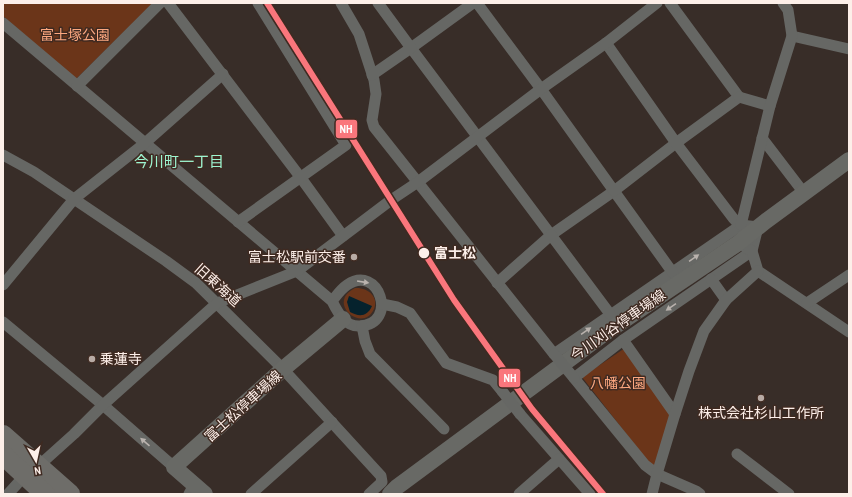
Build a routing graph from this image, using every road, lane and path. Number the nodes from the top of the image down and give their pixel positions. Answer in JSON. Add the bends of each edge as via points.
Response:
{"nodes":[{"id":1,"x":160,"y":3,"type":"edge"},
{"id":2,"x":168,"y":3,"type":"edge"},
{"id":3,"x":258,"y":3,"type":"edge"},
{"id":4,"x":341,"y":3,"type":"edge"},
{"id":5,"x":378,"y":3,"type":"edge"},
{"id":6,"x":473,"y":3,"type":"edge"},
{"id":7,"x":477,"y":3,"type":"edge"},
{"id":8,"x":657,"y":3,"type":"edge"},
{"id":9,"x":670,"y":3,"type":"edge"},
{"id":10,"x":783,"y":3,"type":"edge"},
{"id":11,"x":3,"y":23,"type":"edge"},
{"id":12,"x":792,"y":36,"type":"junction"},
{"id":13,"x":606,"y":43,"type":"junction"},
{"id":14,"x":411,"y":48,"type":"junction"},
{"id":15,"x":849,"y":49,"type":"edge"},
{"id":16,"x":223,"y":74,"type":"junction"},
{"id":17,"x":372,"y":75,"type":"junction"},
{"id":18,"x":76,"y":86,"type":"junction"},
{"id":19,"x":541,"y":89,"type":"junction"},
{"id":20,"x":739,"y":97,"type":"junction"},
{"id":21,"x":770,"y":106,"type":"junction"},
{"id":22,"x":478,"y":138,"type":"junction"},
{"id":23,"x":762,"y":138,"type":"junction"},
{"id":24,"x":145,"y":143,"type":"junction"},
{"id":25,"x":676,"y":143,"type":"junction"},
{"id":26,"x":3,"y":155,"type":"edge"},
{"id":27,"x":849,"y":160,"type":"edge"},
{"id":28,"x":301,"y":178,"type":"junction"},
{"id":29,"x":418,"y":182,"type":"junction"},
{"id":30,"x":614,"y":191,"type":"junction"},
{"id":31,"x":804,"y":193,"type":"junction"},
{"id":32,"x":74,"y":199,"type":"junction"},
{"id":33,"x":238,"y":222,"type":"junction"},
{"id":34,"x":746,"y":233,"type":"junction"},
{"id":35,"x":551,"y":235,"type":"junction"},
{"id":36,"x":343,"y":236,"type":"junction"},
{"id":37,"x":752,"y":251,"type":"junction"},
{"id":38,"x":297,"y":271,"type":"junction"},
{"id":39,"x":758,"y":271,"type":"junction"},
{"id":40,"x":673,"y":273,"type":"junction"},
{"id":41,"x":849,"y":275,"type":"edge"},
{"id":42,"x":711,"y":279,"type":"junction"},
{"id":43,"x":497,"y":283,"type":"junction"},
{"id":44,"x":3,"y":285,"type":"edge"},
{"id":45,"x":726,"y":300,"type":"junction"},
{"id":46,"x":332,"y":301,"type":"junction"},
{"id":47,"x":217,"y":303,"type":"junction"},
{"id":48,"x":807,"y":303,"type":"junction"},
{"id":49,"x":382,"y":304,"type":"junction"},
{"id":50,"x":610,"y":314,"type":"junction"},
{"id":51,"x":343,"y":319,"type":"junction"},
{"id":52,"x":3,"y":322,"type":"edge"},
{"id":53,"x":362,"y":326,"type":"junction"},
{"id":54,"x":849,"y":332,"type":"edge"},
{"id":55,"x":623,"y":340,"type":"junction"},
{"id":56,"x":554,"y":354,"type":"junction"},
{"id":57,"x":283,"y":369,"type":"junction"},
{"id":58,"x":574,"y":378,"type":"junction"},
{"id":59,"x":103,"y":405,"type":"junction"},
{"id":60,"x":675,"y":414,"type":"junction"},
{"id":61,"x":332,"y":422,"type":"junction"},
{"id":62,"x":444,"y":429,"type":"dead end"},
{"id":63,"x":3,"y":435,"type":"edge"},
{"id":64,"x":737,"y":454,"type":"dead end"},
{"id":65,"x":3,"y":455,"type":"edge"},
{"id":66,"x":559,"y":459,"type":"junction"},
{"id":67,"x":44,"y":460,"type":"dead end"},
{"id":68,"x":174,"y":467,"type":"junction"},
{"id":69,"x":657,"y":474,"type":"junction"},
{"id":70,"x":18,"y":483,"type":"dead end"},
{"id":71,"x":196,"y":491,"type":"edge"},
{"id":72,"x":8,"y":494,"type":"edge"},
{"id":73,"x":45,"y":494,"type":"edge"},
{"id":74,"x":70,"y":494,"type":"edge"},
{"id":75,"x":251,"y":494,"type":"edge"},
{"id":76,"x":370,"y":494,"type":"edge"},
{"id":77,"x":390,"y":494,"type":"edge"},
{"id":78,"x":518,"y":494,"type":"edge"},
{"id":79,"x":590,"y":494,"type":"edge"},
{"id":80,"x":652,"y":494,"type":"edge"},
{"id":81,"x":700,"y":494,"type":"edge"},
{"id":82,"x":789,"y":494,"type":"edge"}],
"edges":[{"from":1,"to":18,"type":"street"},
{"from":2,"to":16,"type":"street"},
{"from":3,"to":28,"type":"street","via":[[346,145]]},
{"from":4,"to":17,"type":"street","via":[[359,34]]},
{"from":5,"to":14,"type":"street"},
{"from":6,"to":14,"type":"street"},
{"from":7,"to":19,"type":"street"},
{"from":8,"to":13,"type":"street"},
{"from":9,"to":20,"type":"street"},
{"from":10,"to":12,"type":"street","via":[[788,10]]},
{"from":11,"to":18,"type":"street"},
{"from":12,"to":15,"type":"street"},
{"from":12,"to":21,"type":"street"},
{"from":13,"to":19,"type":"street"},
{"from":13,"to":25,"type":"street"},
{"from":14,"to":17,"type":"street"},
{"from":14,"to":22,"type":"street"},
{"from":16,"to":24,"type":"street"},
{"from":16,"to":28,"type":"street"},
{"from":17,"to":29,"type":"street","via":[[376,94],[372,120],[374,127]]},
{"from":18,"to":24,"type":"street"},
{"from":19,"to":22,"type":"street"},
{"from":19,"to":30,"type":"street"},
{"from":20,"to":21,"type":"street"},
{"from":20,"to":25,"type":"street"},
{"from":21,"to":23,"type":"street"},
{"from":22,"to":29,"type":"street"},
{"from":22,"to":35,"type":"street"},
{"from":23,"to":31,"type":"street"},
{"from":23,"to":34,"type":"street"},
{"from":24,"to":32,"type":"street"},
{"from":24,"to":33,"type":"street"},
{"from":25,"to":30,"type":"street"},
{"from":25,"to":34,"type":"street"},
{"from":26,"to":32,"type":"street","name":"旧東海道"},
{"from":27,"to":31,"type":"main road","name":"今川刈谷停車場線"},
{"from":28,"to":33,"type":"street"},
{"from":28,"to":36,"type":"street"},
{"from":29,"to":36,"type":"street"},
{"from":29,"to":43,"type":"street"},
{"from":30,"to":35,"type":"street"},
{"from":30,"to":40,"type":"street"},
{"from":31,"to":34,"type":"main road","name":"今川刈谷停車場線"},
{"from":32,"to":44,"type":"street"},
{"from":32,"to":47,"type":"street","name":"旧東海道","via":[[166,261],[196,283]]},
{"from":33,"to":38,"type":"street"},
{"from":34,"to":37,"type":"street"},
{"from":34,"to":37,"type":"street"},
{"from":40,"to":34,"type":"street","one_way":true},
{"from":34,"to":77,"type":"main road","name":"今川刈谷停車場線","via":[[605,333]]},
{"from":35,"to":43,"type":"street"},
{"from":35,"to":50,"type":"street"},
{"from":36,"to":38,"type":"street"},
{"from":37,"to":39,"type":"street"},
{"from":37,"to":42,"type":"street"},
{"from":38,"to":46,"type":"street"},
{"from":38,"to":47,"type":"street"},
{"from":39,"to":45,"type":"street"},
{"from":39,"to":48,"type":"street"},
{"from":40,"to":50,"type":"street"},
{"from":41,"to":48,"type":"street"},
{"from":42,"to":45,"type":"street"},
{"from":42,"to":55,"type":"street","one_way":true},
{"from":43,"to":56,"type":"street"},
{"from":45,"to":60,"type":"street","via":[[704,331]]},
{"from":46,"to":49,"type":"street","one_way":true,"via":[[348,284],[361,281],[368,282],[379,291]]},
{"from":46,"to":51,"type":"street"},
{"from":47,"to":57,"type":"street","name":"旧東海道"},
{"from":47,"to":59,"type":"street"},
{"from":48,"to":54,"type":"street"},
{"from":49,"to":53,"type":"street","via":[[381,312],[376,319]]},
{"from":49,"to":66,"type":"street","bridge":true,"via":[[410,313],[446,362],[493,380]]},
{"from":56,"to":50,"type":"street","one_way":true},
{"from":51,"to":53,"type":"street","via":[[349,324]]},
{"from":51,"to":57,"type":"main road","name":"富士松停車場線"},
{"from":52,"to":59,"type":"street"},
{"from":53,"to":62,"type":"street","via":[[370,354]]},
{"from":55,"to":58,"type":"street"},
{"from":55,"to":60,"type":"street"},
{"from":56,"to":58,"type":"street","bridge":true},
{"from":57,"to":61,"type":"street","name":"旧東海道"},
{"from":57,"to":68,"type":"main road","name":"富士松停車場線"},
{"from":58,"to":69,"type":"street","via":[[645,465]]},
{"from":59,"to":67,"type":"street"},
{"from":68,"to":59,"type":"street","one_way":true},
{"from":60,"to":69,"type":"street"},
{"from":61,"to":75,"type":"street"},
{"from":61,"to":76,"type":"street","name":"旧東海道","via":[[382,476],[382,482]]},
{"from":63,"to":74,"type":"highway"},
{"from":64,"to":82,"type":"street"},
{"from":65,"to":73,"type":"highway"},
{"from":66,"to":78,"type":"street"},
{"from":66,"to":79,"type":"street"},
{"from":68,"to":71,"type":"main road"},
{"from":69,"to":80,"type":"street"},
{"from":69,"to":81,"type":"street"},
{"from":70,"to":72,"type":"street"}]}
